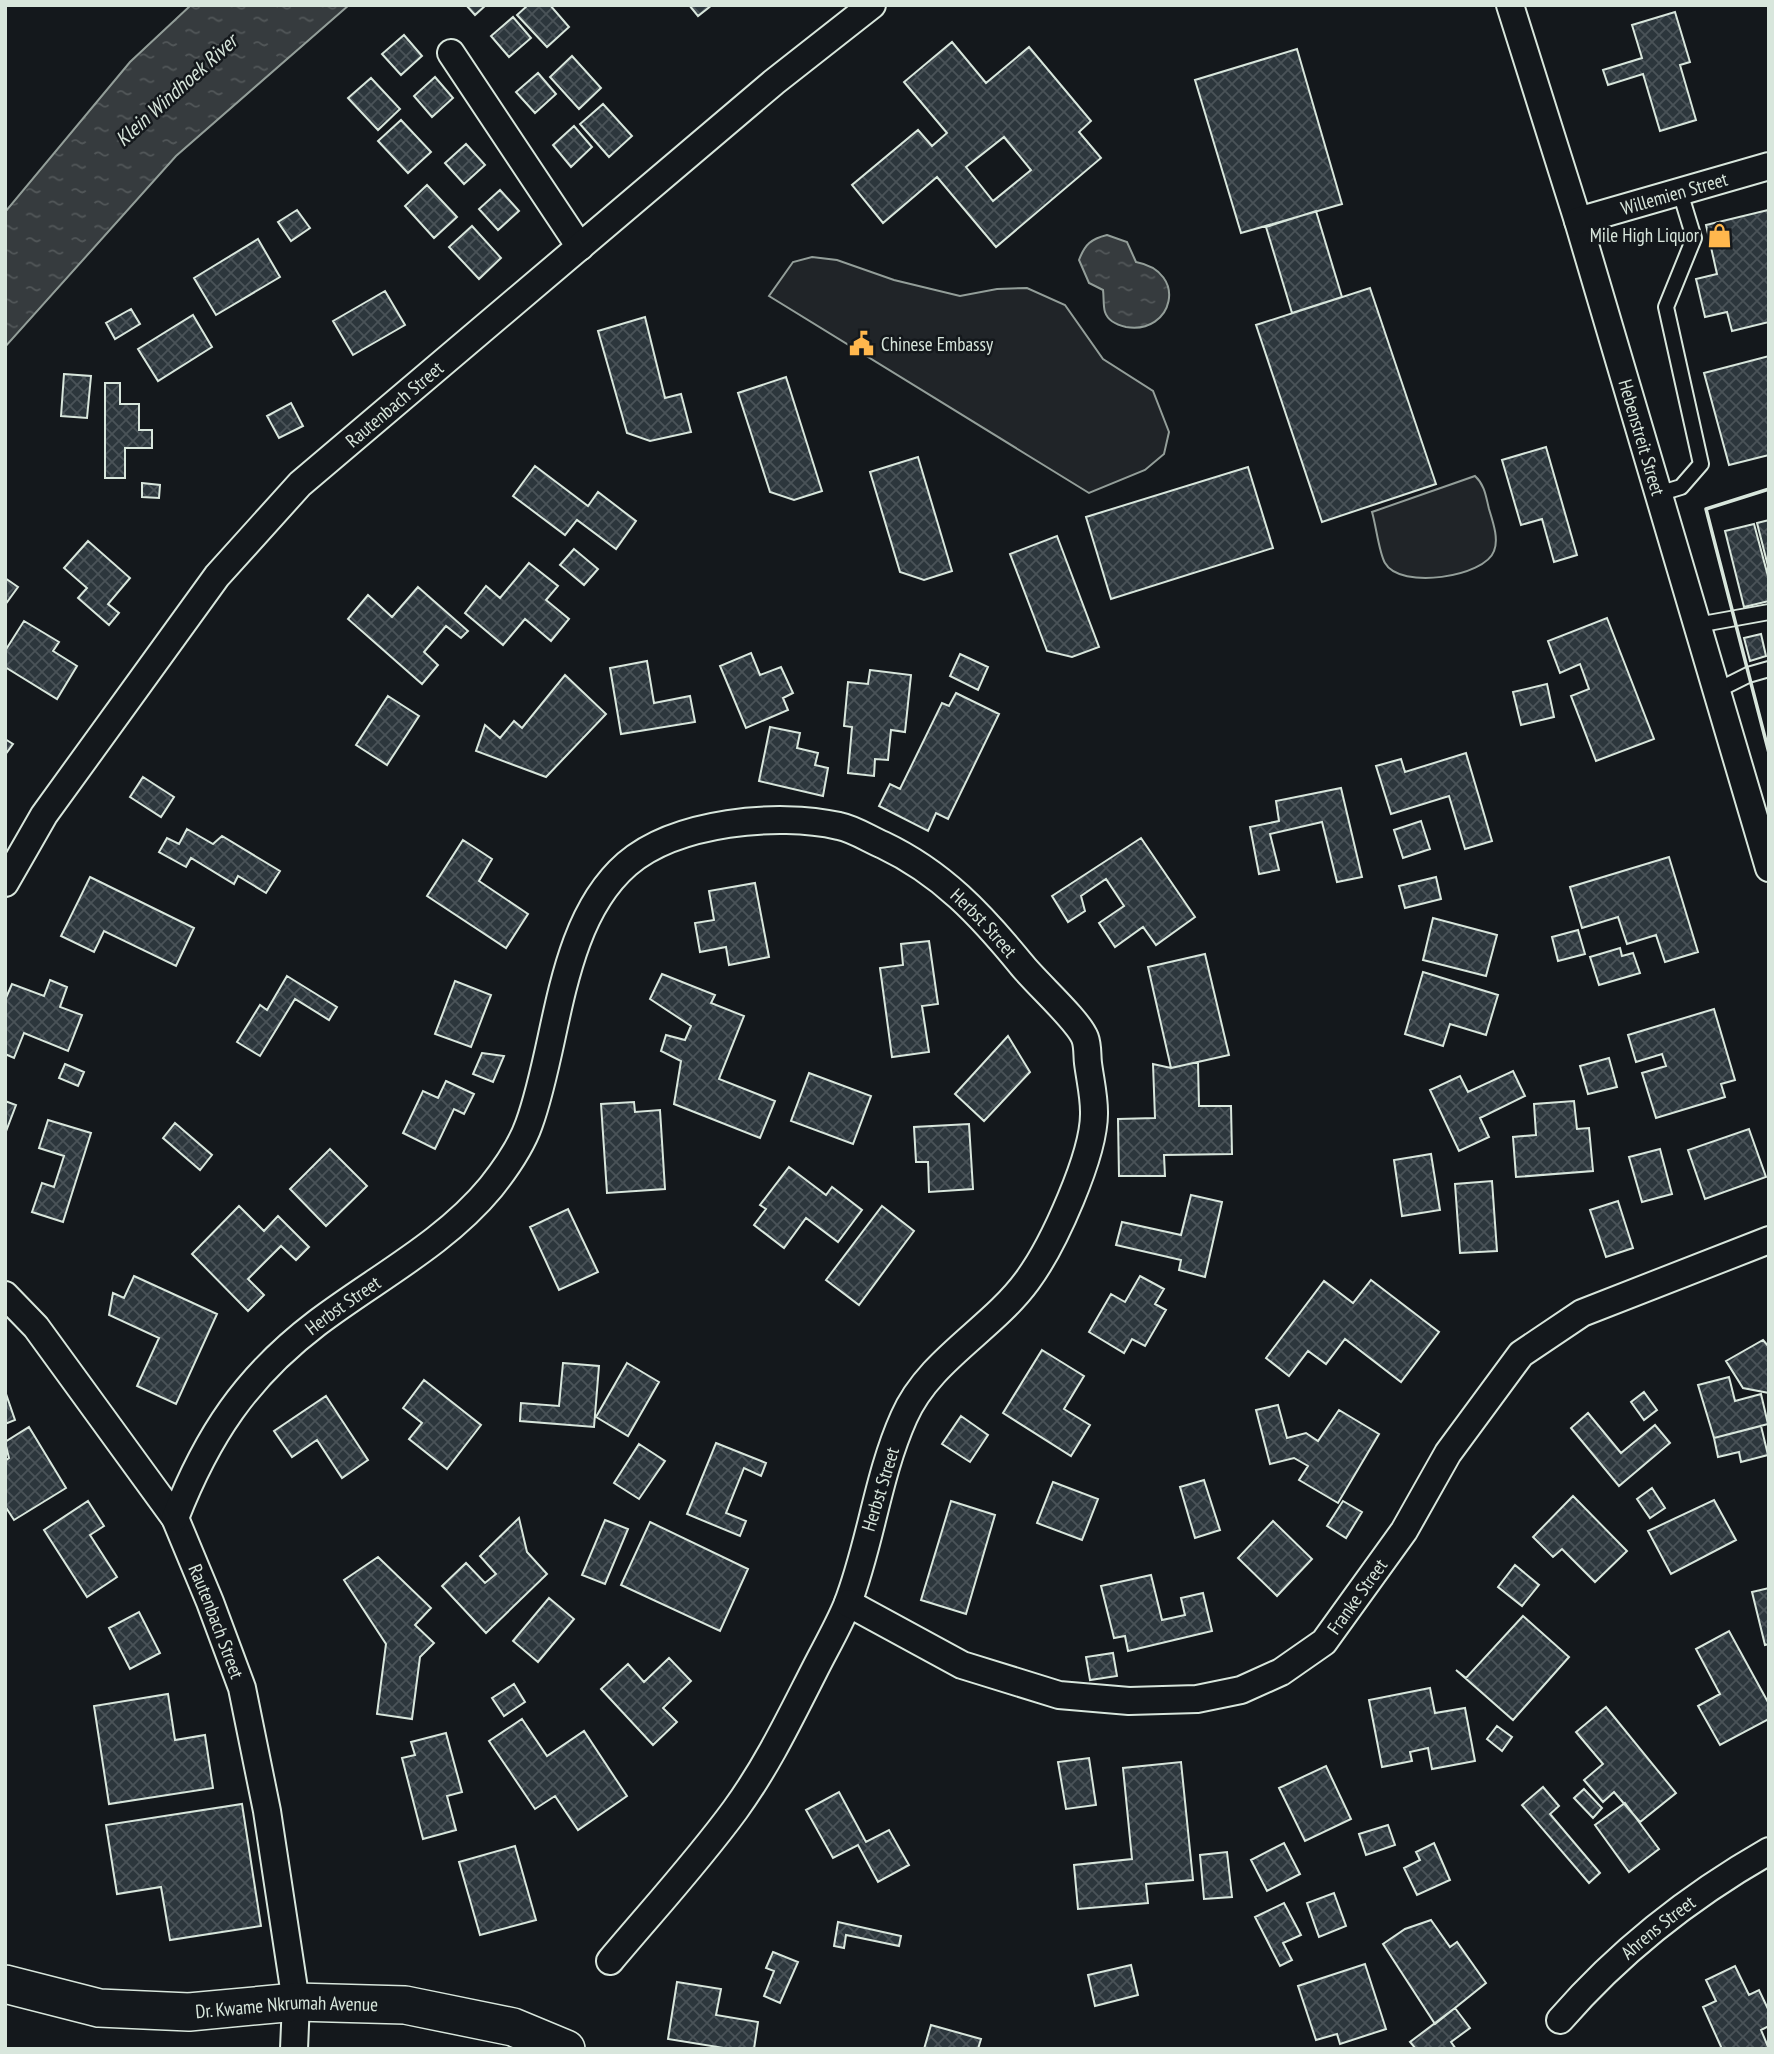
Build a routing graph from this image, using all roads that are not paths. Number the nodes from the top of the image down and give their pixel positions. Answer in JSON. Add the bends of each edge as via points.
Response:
{"nodes":[{"id":1,"x":872,"y":5,"type":"edge"},
{"id":2,"x":1510,"y":5,"type":"edge"},
{"id":3,"x":452,"y":53,"type":"dead end"},
{"id":4,"x":1769,"y":166,"type":"edge"},
{"id":5,"x":1680,"y":192,"type":"junction"},
{"id":6,"x":1578,"y":221,"type":"junction"},
{"id":7,"x":580,"y":247,"type":"junction"},
{"id":8,"x":1658,"y":494,"type":"junction"},
{"id":9,"x":1769,"y":612,"type":"edge"},
{"id":10,"x":1697,"y":625,"type":"junction"},
{"id":11,"x":1769,"y":669,"type":"edge"},
{"id":12,"x":1716,"y":691,"type":"junction"},
{"id":13,"x":1760,"y":811,"type":"edge"},
{"id":14,"x":1769,"y":869,"type":"edge"},
{"id":15,"x":5,"y":883,"type":"edge"},
{"id":16,"x":1769,"y":1240,"type":"edge"},
{"id":17,"x":5,"y":1295,"type":"edge"},
{"id":18,"x":175,"y":1518,"type":"junction"},
{"id":19,"x":848,"y":1603,"type":"junction"},
{"id":20,"x":1769,"y":1851,"type":"edge"},
{"id":21,"x":610,"y":1961,"type":"dead end"},
{"id":22,"x":5,"y":1984,"type":"edge"},
{"id":23,"x":296,"y":2002,"type":"junction"},
{"id":24,"x":1560,"y":2020,"type":"dead end"},
{"id":25,"x":294,"y":2049,"type":"edge"},
{"id":26,"x":566,"y":2049,"type":"edge"}],
"edges":[{"from":1,"to":7,"type":"street","name":"Rautenbach Street"},
{"from":2,"to":6,"type":"street","name":"Hebenstreit Street"},
{"from":3,"to":7,"type":"street"},
{"from":4,"to":5,"type":"street","name":"Willemien Street"},
{"from":5,"to":6,"type":"street","name":"Willemien Street"},
{"from":5,"to":8,"type":"lane","via":[[1694,239],[1666,307],[1701,464],[1681,487]]},
{"from":6,"to":8,"type":"street","name":"Hebenstreit Street"},
{"from":7,"to":15,"type":"street","name":"Rautenbach Street","via":[[300,484],[253,535],[217,576],[44,815]]},
{"from":8,"to":10,"type":"street","name":"Hebenstreit Street"},
{"from":9,"to":10,"type":"lane"},
{"from":10,"to":12,"type":"street","name":"Hebenstreit Street"},
{"from":11,"to":12,"type":"lane"},
{"from":12,"to":13,"type":"street","name":"Hebenstreit Street"},
{"from":13,"to":14,"type":"street","name":"Hebenstreit Street"},
{"from":16,"to":19,"type":"street","name":"Franke Street","via":[[1582,1313],[1521,1354],[1448,1453],[1404,1531],[1324,1642],[1281,1672],[1241,1690],[1197,1699],[1129,1701],[1059,1695],[962,1665]]},
{"from":17,"to":18,"type":"street","name":"Rautenbach Street","via":[[36,1327]]},
{"from":18,"to":19,"type":"street","name":"Herbst Street","via":[[221,1421],[268,1366],[316,1323],[400,1267],[481,1199],[505,1170],[527,1129],[566,977],[595,899],[626,865],[656,843],[690,830],[810,822],[843,826],[904,855],[950,885],[990,925],[1085,1036],[1095,1117],[1074,1192],[1028,1280],[939,1367],[906,1410],[883,1472]]},
{"from":18,"to":23,"type":"street","name":"Rautenbach Street","via":[[242,1688],[267,1811]]},
{"from":19,"to":21,"type":"street","name":"Herbst Street","via":[[781,1738],[735,1810]]},
{"from":20,"to":24,"type":"street","name":"Ahrens Street","via":[[1722,1878],[1641,1939],[1599,1975]]},
{"from":22,"to":23,"type":"street","name":"Dr. Kwame Nkrumah Avenue","via":[[99,2008],[189,2012]]},
{"from":23,"to":25,"type":"street","name":"Rautenbach Street"},
{"from":23,"to":26,"type":"street","name":"Dr. Kwame Nkrumah Avenue","via":[[405,2005],[513,2027]]}]}
